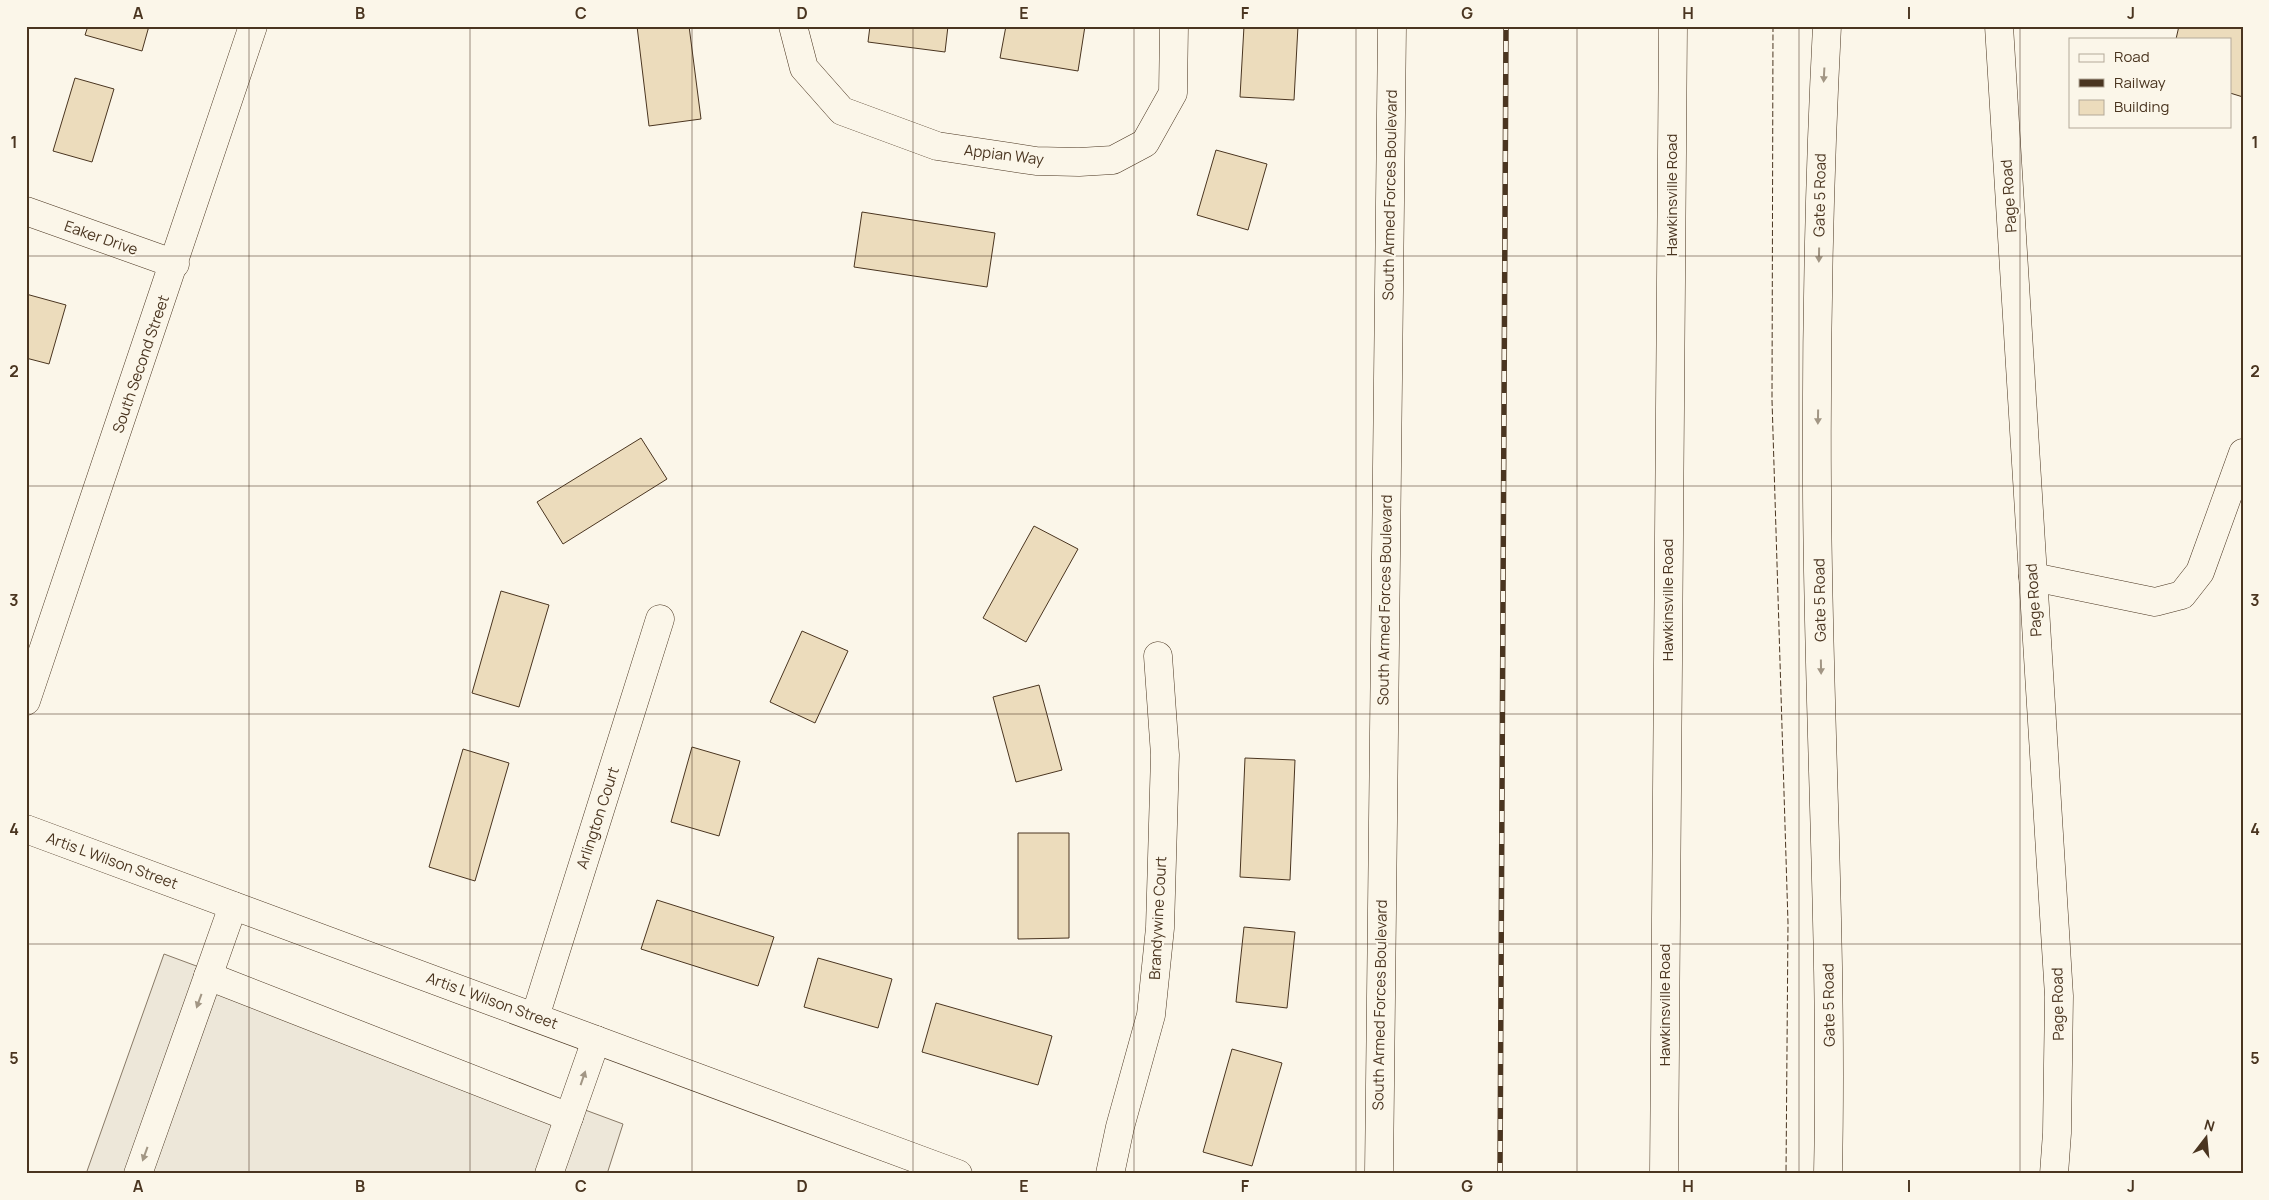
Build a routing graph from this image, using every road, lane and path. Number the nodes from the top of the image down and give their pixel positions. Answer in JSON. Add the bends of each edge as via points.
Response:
{"nodes":[{"id":1,"x":253,"y":26,"type":"edge"},
{"id":2,"x":793,"y":26,"type":"edge"},
{"id":3,"x":1174,"y":26,"type":"edge"},
{"id":4,"x":1392,"y":26,"type":"edge"},
{"id":5,"x":1673,"y":26,"type":"edge"},
{"id":6,"x":1827,"y":26,"type":"edge"},
{"id":7,"x":1999,"y":26,"type":"edge"},
{"id":8,"x":26,"y":211,"type":"edge"},
{"id":9,"x":175,"y":264,"type":"junction"},
{"id":10,"x":2243,"y":453,"type":"edge"},
{"id":11,"x":2033,"y":577,"type":"junction"},
{"id":12,"x":660,"y":619,"type":"dead end"},
{"id":13,"x":1158,"y":656,"type":"dead end"},
{"id":14,"x":26,"y":702,"type":"edge"},
{"id":15,"x":26,"y":829,"type":"edge"},
{"id":16,"x":234,"y":906,"type":"junction"},
{"id":17,"x":208,"y":976,"type":"junction"},
{"id":18,"x":535,"y":1017,"type":"junction"},
{"id":19,"x":596,"y":1040,"type":"junction"},
{"id":20,"x":569,"y":1117,"type":"junction"},
{"id":21,"x":138,"y":1174,"type":"edge"},
{"id":22,"x":549,"y":1174,"type":"edge"},
{"id":23,"x":958,"y":1174,"type":"edge"},
{"id":24,"x":1110,"y":1174,"type":"edge"},
{"id":25,"x":1378,"y":1174,"type":"edge"},
{"id":26,"x":1664,"y":1174,"type":"edge"},
{"id":27,"x":1828,"y":1174,"type":"edge"},
{"id":28,"x":2054,"y":1174,"type":"edge"}],
"edges":[{"from":1,"to":9,"type":"street","name":"South Second Street"},
{"from":2,"to":3,"type":"street","name":"Appian Way","via":[[804,68],[842,111],[937,146],[1036,161],[1079,162],[1113,160],[1144,143],[1174,93]]},
{"from":4,"to":25,"type":"street","name":"South Armed Forces Boulevard"},
{"from":5,"to":26,"type":"street","name":"Hawkinsville Road"},
{"from":6,"to":27,"type":"street","name":"Gate 5 Road","one_way":true,"via":[[1820,152],[1817,488],[1829,991]]},
{"from":7,"to":11,"type":"street","name":"Page Road"},
{"from":8,"to":9,"type":"street","name":"Eaker Drive"},
{"from":9,"to":14,"type":"street","name":"South Second Street"},
{"from":10,"to":11,"type":"street","via":[[2200,572],[2182,595],[2155,602]]},
{"from":11,"to":28,"type":"street","name":"Page Road","via":[[2059,996]]},
{"from":12,"to":18,"type":"street","name":"Arlington Court"},
{"from":13,"to":24,"type":"street","name":"Brandywine Court","via":[[1165,755],[1160,928],[1151,1015]]},
{"from":15,"to":16,"type":"street","name":"Artis L Wilson Street"},
{"from":16,"to":17,"type":"street"},
{"from":16,"to":18,"type":"street","name":"Artis L Wilson Street"},
{"from":17,"to":20,"type":"street"},
{"from":17,"to":21,"type":"street","one_way":true},
{"from":18,"to":19,"type":"street","name":"Artis L Wilson Street"},
{"from":20,"to":19,"type":"street","one_way":true},
{"from":19,"to":23,"type":"street","name":"Artis L Wilson Street"},
{"from":20,"to":22,"type":"street"}]}
